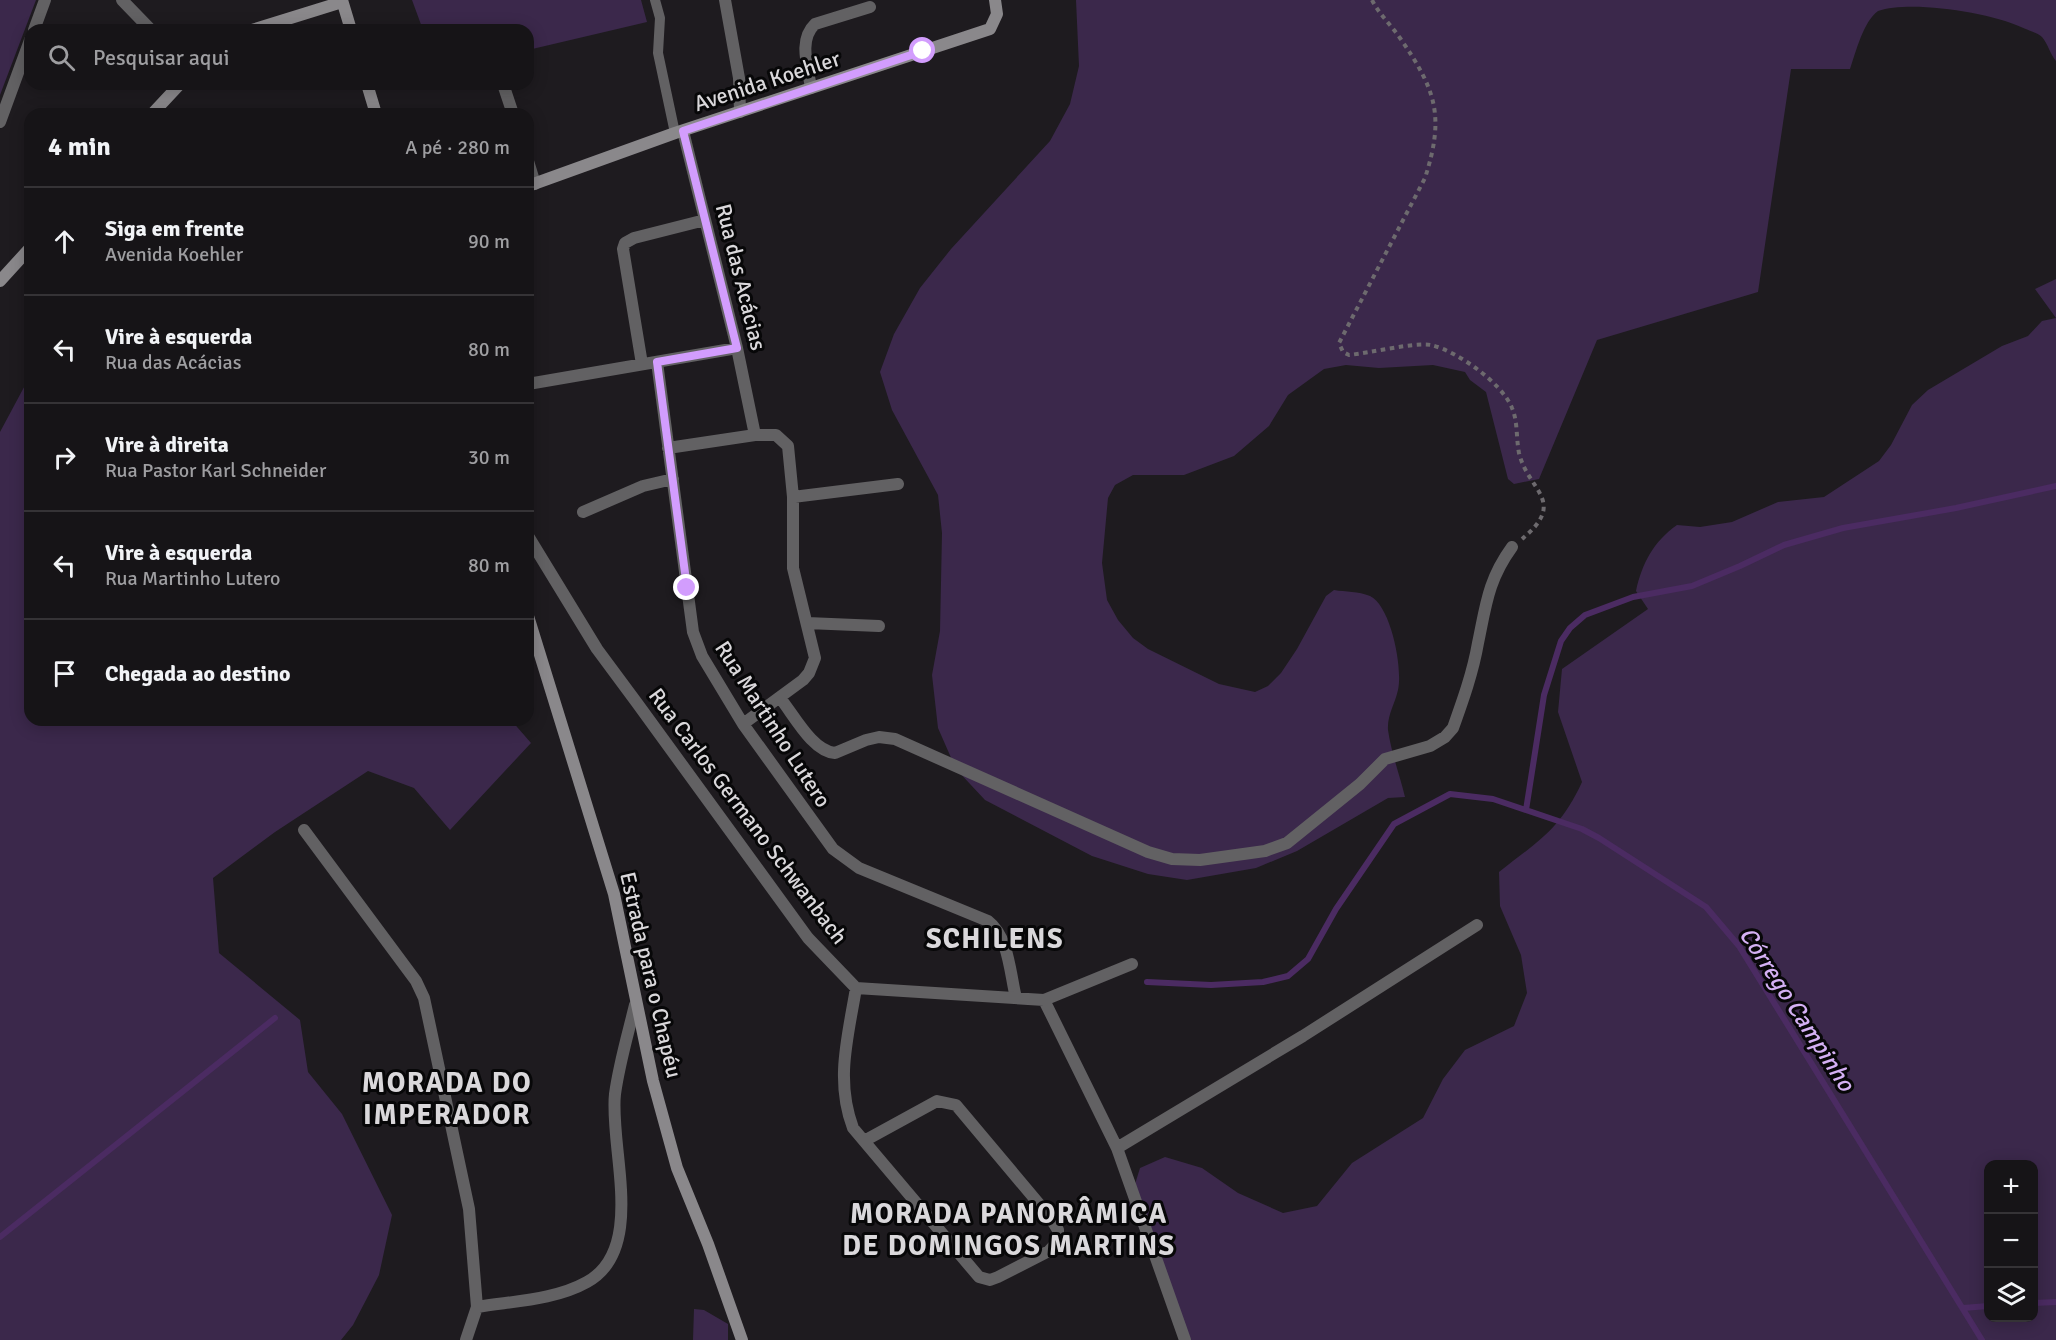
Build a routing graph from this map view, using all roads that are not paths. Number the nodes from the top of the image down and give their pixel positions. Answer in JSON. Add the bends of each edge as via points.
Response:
{"nodes":[{"id":1,"x":45,"y":0,"type":"edge"},
{"id":2,"x":122,"y":0,"type":"edge"},
{"id":3,"x":655,"y":0,"type":"edge"},
{"id":4,"x":725,"y":0,"type":"edge"},
{"id":5,"x":995,"y":0,"type":"edge"},
{"id":6,"x":342,"y":1,"type":"edge"},
{"id":7,"x":870,"y":7,"type":"dead end"},
{"id":8,"x":36,"y":24,"type":"edge"},
{"id":9,"x":146,"y":24,"type":"edge"},
{"id":10,"x":271,"y":24,"type":"edge"},
{"id":11,"x":349,"y":24,"type":"edge"},
{"id":12,"x":24,"y":56,"type":"edge"},
{"id":13,"x":812,"y":88,"type":"junction"},
{"id":14,"x":174,"y":90,"type":"edge"},
{"id":15,"x":369,"y":90,"type":"edge"},
{"id":16,"x":505,"y":90,"type":"edge"},
{"id":17,"x":158,"y":108,"type":"edge"},
{"id":18,"x":374,"y":108,"type":"edge"},
{"id":19,"x":511,"y":108,"type":"edge"},
{"id":20,"x":740,"y":112,"type":"junction"},
{"id":21,"x":0,"y":122,"type":"edge"},
{"id":22,"x":679,"y":132,"type":"junction"},
{"id":23,"x":534,"y":184,"type":"edge"},
{"id":24,"x":705,"y":220,"type":"junction"},
{"id":25,"x":24,"y":255,"type":"edge"},
{"id":26,"x":0,"y":281,"type":"edge"},
{"id":27,"x":737,"y":348,"type":"junction"},
{"id":28,"x":657,"y":362,"type":"junction"},
{"id":29,"x":642,"y":364,"type":"junction"},
{"id":30,"x":534,"y":383,"type":"edge"},
{"id":31,"x":755,"y":435,"type":"junction"},
{"id":32,"x":668,"y":448,"type":"junction"},
{"id":33,"x":673,"y":479,"type":"junction"},
{"id":34,"x":898,"y":483,"type":"dead end"},
{"id":35,"x":793,"y":497,"type":"junction"},
{"id":36,"x":583,"y":512,"type":"dead end"},
{"id":37,"x":534,"y":546,"type":"edge"},
{"id":38,"x":1512,"y":547,"type":"road end"},
{"id":39,"x":807,"y":623,"type":"junction"},
{"id":40,"x":879,"y":626,"type":"dead end"},
{"id":41,"x":534,"y":635,"type":"edge"},
{"id":42,"x":780,"y":698,"type":"junction"},
{"id":43,"x":743,"y":724,"type":"junction"},
{"id":44,"x":304,"y":830,"type":"dead end"},
{"id":45,"x":1477,"y":925,"type":"dead end"},
{"id":46,"x":1132,"y":964,"type":"dead end"},
{"id":47,"x":856,"y":988,"type":"junction"},
{"id":48,"x":1016,"y":998,"type":"junction"},
{"id":49,"x":1044,"y":1000,"type":"junction"},
{"id":50,"x":635,"y":1005,"type":"junction"},
{"id":51,"x":864,"y":1141,"type":"junction"},
{"id":52,"x":1117,"y":1148,"type":"junction"},
{"id":53,"x":477,"y":1307,"type":"junction"},
{"id":54,"x":466,"y":1340,"type":"edge"},
{"id":55,"x":742,"y":1340,"type":"edge"},
{"id":56,"x":1185,"y":1340,"type":"edge"}],
"edges":[{"from":1,"to":8,"type":"street"},
{"from":2,"to":9,"type":"street"},
{"from":3,"to":22,"type":"lane","via":[[660,18],[658,53]]},
{"from":4,"to":20,"type":"street"},
{"from":5,"to":13,"type":"street","name":"Avenida Koehler","via":[[997,14],[990,29]]},
{"from":6,"to":10,"type":"street"},
{"from":6,"to":11,"type":"street"},
{"from":7,"to":13,"type":"street","via":[[809,29],[805,46]]},
{"from":12,"to":21,"type":"street"},
{"from":13,"to":20,"type":"street","name":"Avenida Koehler"},
{"from":14,"to":17,"type":"street"},
{"from":15,"to":18,"type":"street"},
{"from":16,"to":19,"type":"street"},
{"from":20,"to":22,"type":"street","name":"Avenida Koehler"},
{"from":22,"to":23,"type":"street","name":"Avenida Koehler"},
{"from":22,"to":24,"type":"street","name":"Rua das Acácias"},
{"from":24,"to":27,"type":"street","name":"Rua das Acácias"},
{"from":24,"to":29,"type":"street","via":[[625,243]]},
{"from":25,"to":26,"type":"street"},
{"from":27,"to":28,"type":"street"},
{"from":27,"to":31,"type":"street","name":"Rua das Acácias"},
{"from":28,"to":29,"type":"street"},
{"from":28,"to":32,"type":"street","name":"Rua Martinho Lutero"},
{"from":29,"to":30,"type":"street"},
{"from":31,"to":32,"type":"street"},
{"from":31,"to":35,"type":"street","via":[[776,435],[788,446]]},
{"from":32,"to":33,"type":"street","name":"Rua Martinho Lutero"},
{"from":33,"to":36,"type":"street","via":[[643,486]]},
{"from":33,"to":43,"type":"street","name":"Rua Martinho Lutero","via":[[695,643]]},
{"from":34,"to":35,"type":"street"},
{"from":35,"to":39,"type":"street","via":[[793,568]]},
{"from":37,"to":47,"type":"street","name":"Rua Carlos Germano Schwanbach","via":[[597,649],[808,938]]},
{"from":38,"to":42,"type":"street","via":[[1499,564],[1486,595],[1478,644],[1453,728],[1430,746],[1385,759],[1305,830],[1287,843],[1265,851],[1200,860],[1172,859],[1094,830],[895,739],[879,737],[828,753]]},
{"from":39,"to":40,"type":"street"},
{"from":39,"to":42,"type":"street","via":[[813,666],[803,680]]},
{"from":41,"to":50,"type":"street","name":"Estrada para o Chapéu","via":[[614,894]]},
{"from":42,"to":43,"type":"street"},
{"from":43,"to":48,"type":"street","name":"Rua Martinho Lutero","via":[[816,829],[845,860],[995,927]]},
{"from":44,"to":53,"type":"street","via":[[416,981],[424,998],[468,1209]]},
{"from":45,"to":52,"type":"street"},
{"from":46,"to":49,"type":"street"},
{"from":47,"to":48,"type":"street"},
{"from":47,"to":51,"type":"street","via":[[844,1054],[844,1104],[853,1128]]},
{"from":48,"to":49,"type":"street"},
{"from":49,"to":52,"type":"street"},
{"from":50,"to":53,"type":"street","via":[[615,1094],[620,1218],[619,1239],[608,1263],[589,1281],[556,1294]]},
{"from":50,"to":55,"type":"street","name":"Estrada para o Chapéu","via":[[677,1168]]},
{"from":51,"to":51,"type":"street","via":[[979,1277],[998,1277],[1049,1251],[1058,1241],[1058,1230],[1050,1217],[956,1105],[937,1101]]},
{"from":52,"to":56,"type":"street"},
{"from":53,"to":54,"type":"street"}]}
